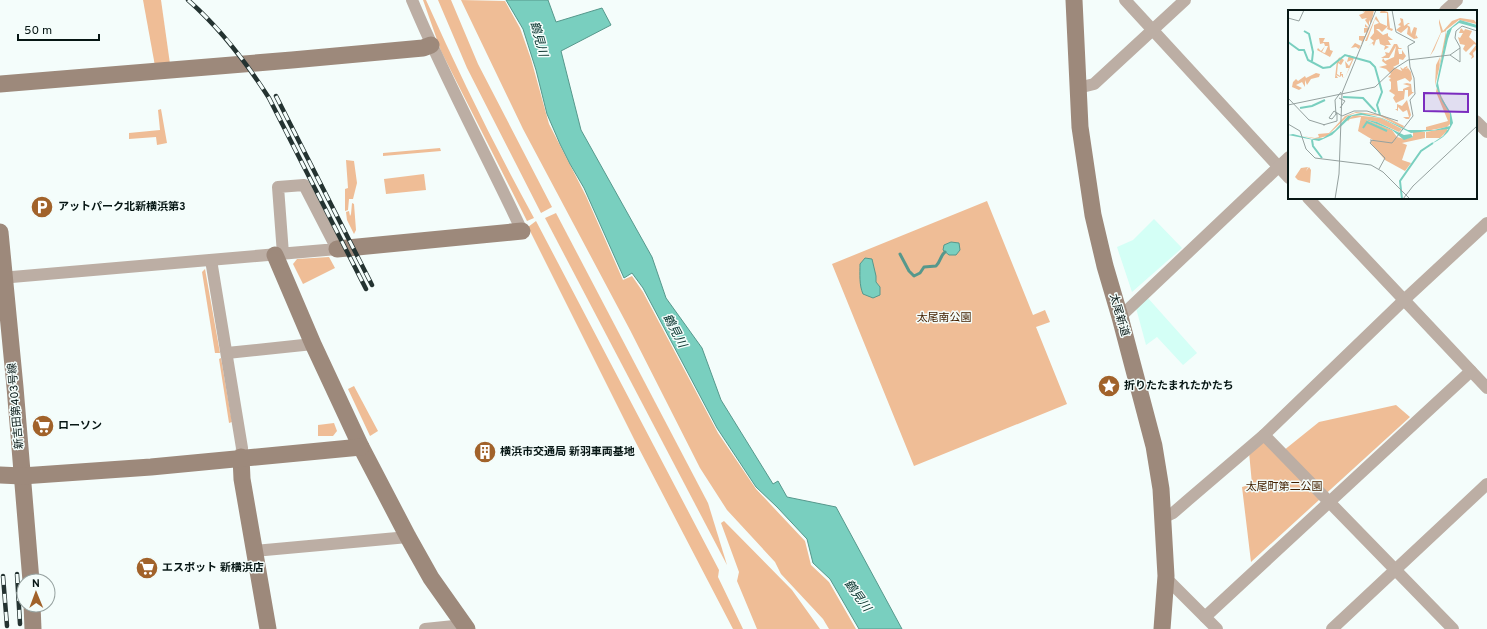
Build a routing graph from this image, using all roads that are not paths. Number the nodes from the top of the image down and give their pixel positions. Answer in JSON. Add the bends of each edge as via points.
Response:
{"nodes":[{"id":1,"x":412,"y":0,"type":"edge"},
{"id":2,"x":1074,"y":0,"type":"edge"},
{"id":3,"x":1125,"y":0,"type":"edge"},
{"id":4,"x":1185,"y":0,"type":"edge"},
{"id":5,"x":1457,"y":0,"type":"edge"},
{"id":6,"x":1446,"y":10,"type":"edge"},
{"id":7,"x":1153,"y":30,"type":"junction"},
{"id":8,"x":431,"y":45,"type":"junction"},
{"id":9,"x":0,"y":84,"type":"edge"},
{"id":10,"x":1078,"y":88,"type":"junction"},
{"id":11,"x":1477,"y":122,"type":"edge"},
{"id":12,"x":1487,"y":132,"type":"edge"},
{"id":13,"x":1288,"y":158,"type":"edge"},
{"id":14,"x":1278,"y":167,"type":"junction"},
{"id":15,"x":1288,"y":177,"type":"edge"},
{"id":16,"x":1309,"y":199,"type":"edge"},
{"id":17,"x":1487,"y":223,"type":"edge"},
{"id":18,"x":522,"y":231,"type":"joint"},
{"id":19,"x":0,"y":232,"type":"edge"},
{"id":20,"x":337,"y":249,"type":"junction"},
{"id":21,"x":279,"y":254,"type":"junction"},
{"id":22,"x":211,"y":260,"type":"junction"},
{"id":23,"x":2,"y":278,"type":"edge"},
{"id":24,"x":1404,"y":300,"type":"junction"},
{"id":25,"x":1120,"y":317,"type":"junction"},
{"id":26,"x":313,"y":344,"type":"junction"},
{"id":27,"x":227,"y":353,"type":"junction"},
{"id":28,"x":1471,"y":370,"type":"junction"},
{"id":29,"x":1487,"y":388,"type":"edge"},
{"id":30,"x":1264,"y":435,"type":"junction"},
{"id":31,"x":361,"y":447,"type":"junction"},
{"id":32,"x":241,"y":457,"type":"junction"},
{"id":33,"x":0,"y":475,"type":"edge"},
{"id":34,"x":22,"y":476,"type":"junction"},
{"id":35,"x":1487,"y":484,"type":"edge"},
{"id":36,"x":1329,"y":502,"type":"junction"},
{"id":37,"x":1162,"y":518,"type":"junction"},
{"id":38,"x":408,"y":537,"type":"junction"},
{"id":39,"x":254,"y":551,"type":"junction"},
{"id":40,"x":1395,"y":570,"type":"junction"},
{"id":41,"x":30,"y":573,"type":"edge"},
{"id":42,"x":1166,"y":578,"type":"junction"},
{"id":43,"x":32,"y":613,"type":"edge"},
{"id":44,"x":1205,"y":617,"type":"junction"},
{"id":45,"x":466,"y":627,"type":"edge"},
{"id":46,"x":33,"y":629,"type":"edge"},
{"id":47,"x":268,"y":629,"type":"edge"},
{"id":48,"x":425,"y":629,"type":"edge"},
{"id":49,"x":1162,"y":629,"type":"edge"},
{"id":50,"x":1217,"y":629,"type":"edge"},
{"id":51,"x":1332,"y":629,"type":"edge"},
{"id":52,"x":1453,"y":629,"type":"edge"}],
"edges":[{"from":1,"to":8,"type":"street"},
{"from":2,"to":10,"type":"street","name":"太尾新道"},
{"from":3,"to":7,"type":"street"},
{"from":4,"to":7,"type":"street"},
{"from":5,"to":6,"type":"street"},
{"from":7,"to":10,"type":"street","via":[[1094,84]]},
{"from":7,"to":14,"type":"street"},
{"from":8,"to":9,"type":"street","via":[[423,48],[292,60]]},
{"from":8,"to":18,"type":"street"},
{"from":10,"to":25,"type":"street","name":"太尾新道","via":[[1080,127],[1093,215]]},
{"from":11,"to":12,"type":"street"},
{"from":13,"to":14,"type":"street"},
{"from":14,"to":15,"type":"street"},
{"from":14,"to":25,"type":"street"},
{"from":16,"to":24,"type":"street"},
{"from":17,"to":24,"type":"street"},
{"from":18,"to":20,"type":"street"},
{"from":19,"to":23,"type":"street","name":"新吉田第403号線"},
{"from":20,"to":21,"type":"street"},
{"from":20,"to":21,"type":"street","via":[[304,185],[278,188]]},
{"from":21,"to":22,"type":"street"},
{"from":21,"to":26,"type":"street"},
{"from":22,"to":23,"type":"street"},
{"from":22,"to":27,"type":"street"},
{"from":23,"to":34,"type":"street","name":"新吉田第403号線"},
{"from":24,"to":28,"type":"street"},
{"from":24,"to":30,"type":"street"},
{"from":25,"to":37,"type":"street","name":"太尾新道","via":[[1154,446],[1161,489]]},
{"from":26,"to":27,"type":"street"},
{"from":26,"to":31,"type":"street"},
{"from":27,"to":32,"type":"street","via":[[242,448]]},
{"from":28,"to":29,"type":"street"},
{"from":28,"to":36,"type":"street"},
{"from":30,"to":36,"type":"street"},
{"from":30,"to":37,"type":"street","via":[[1188,500]]},
{"from":31,"to":32,"type":"street"},
{"from":31,"to":38,"type":"street"},
{"from":32,"to":34,"type":"street"},
{"from":32,"to":39,"type":"street","via":[[242,480]]},
{"from":33,"to":34,"type":"street"},
{"from":34,"to":41,"type":"street","name":"新吉田第403号線"},
{"from":35,"to":40,"type":"street"},
{"from":36,"to":40,"type":"street"},
{"from":36,"to":44,"type":"street"},
{"from":37,"to":42,"type":"street","name":"太尾新道"},
{"from":38,"to":39,"type":"street"},
{"from":38,"to":45,"type":"street","via":[[431,578]]},
{"from":39,"to":47,"type":"street"},
{"from":40,"to":51,"type":"street"},
{"from":40,"to":52,"type":"street"},
{"from":42,"to":44,"type":"street"},
{"from":42,"to":49,"type":"street","name":"太尾新道"},
{"from":43,"to":46,"type":"street"},
{"from":44,"to":50,"type":"street"},
{"from":45,"to":48,"type":"street"}]}
